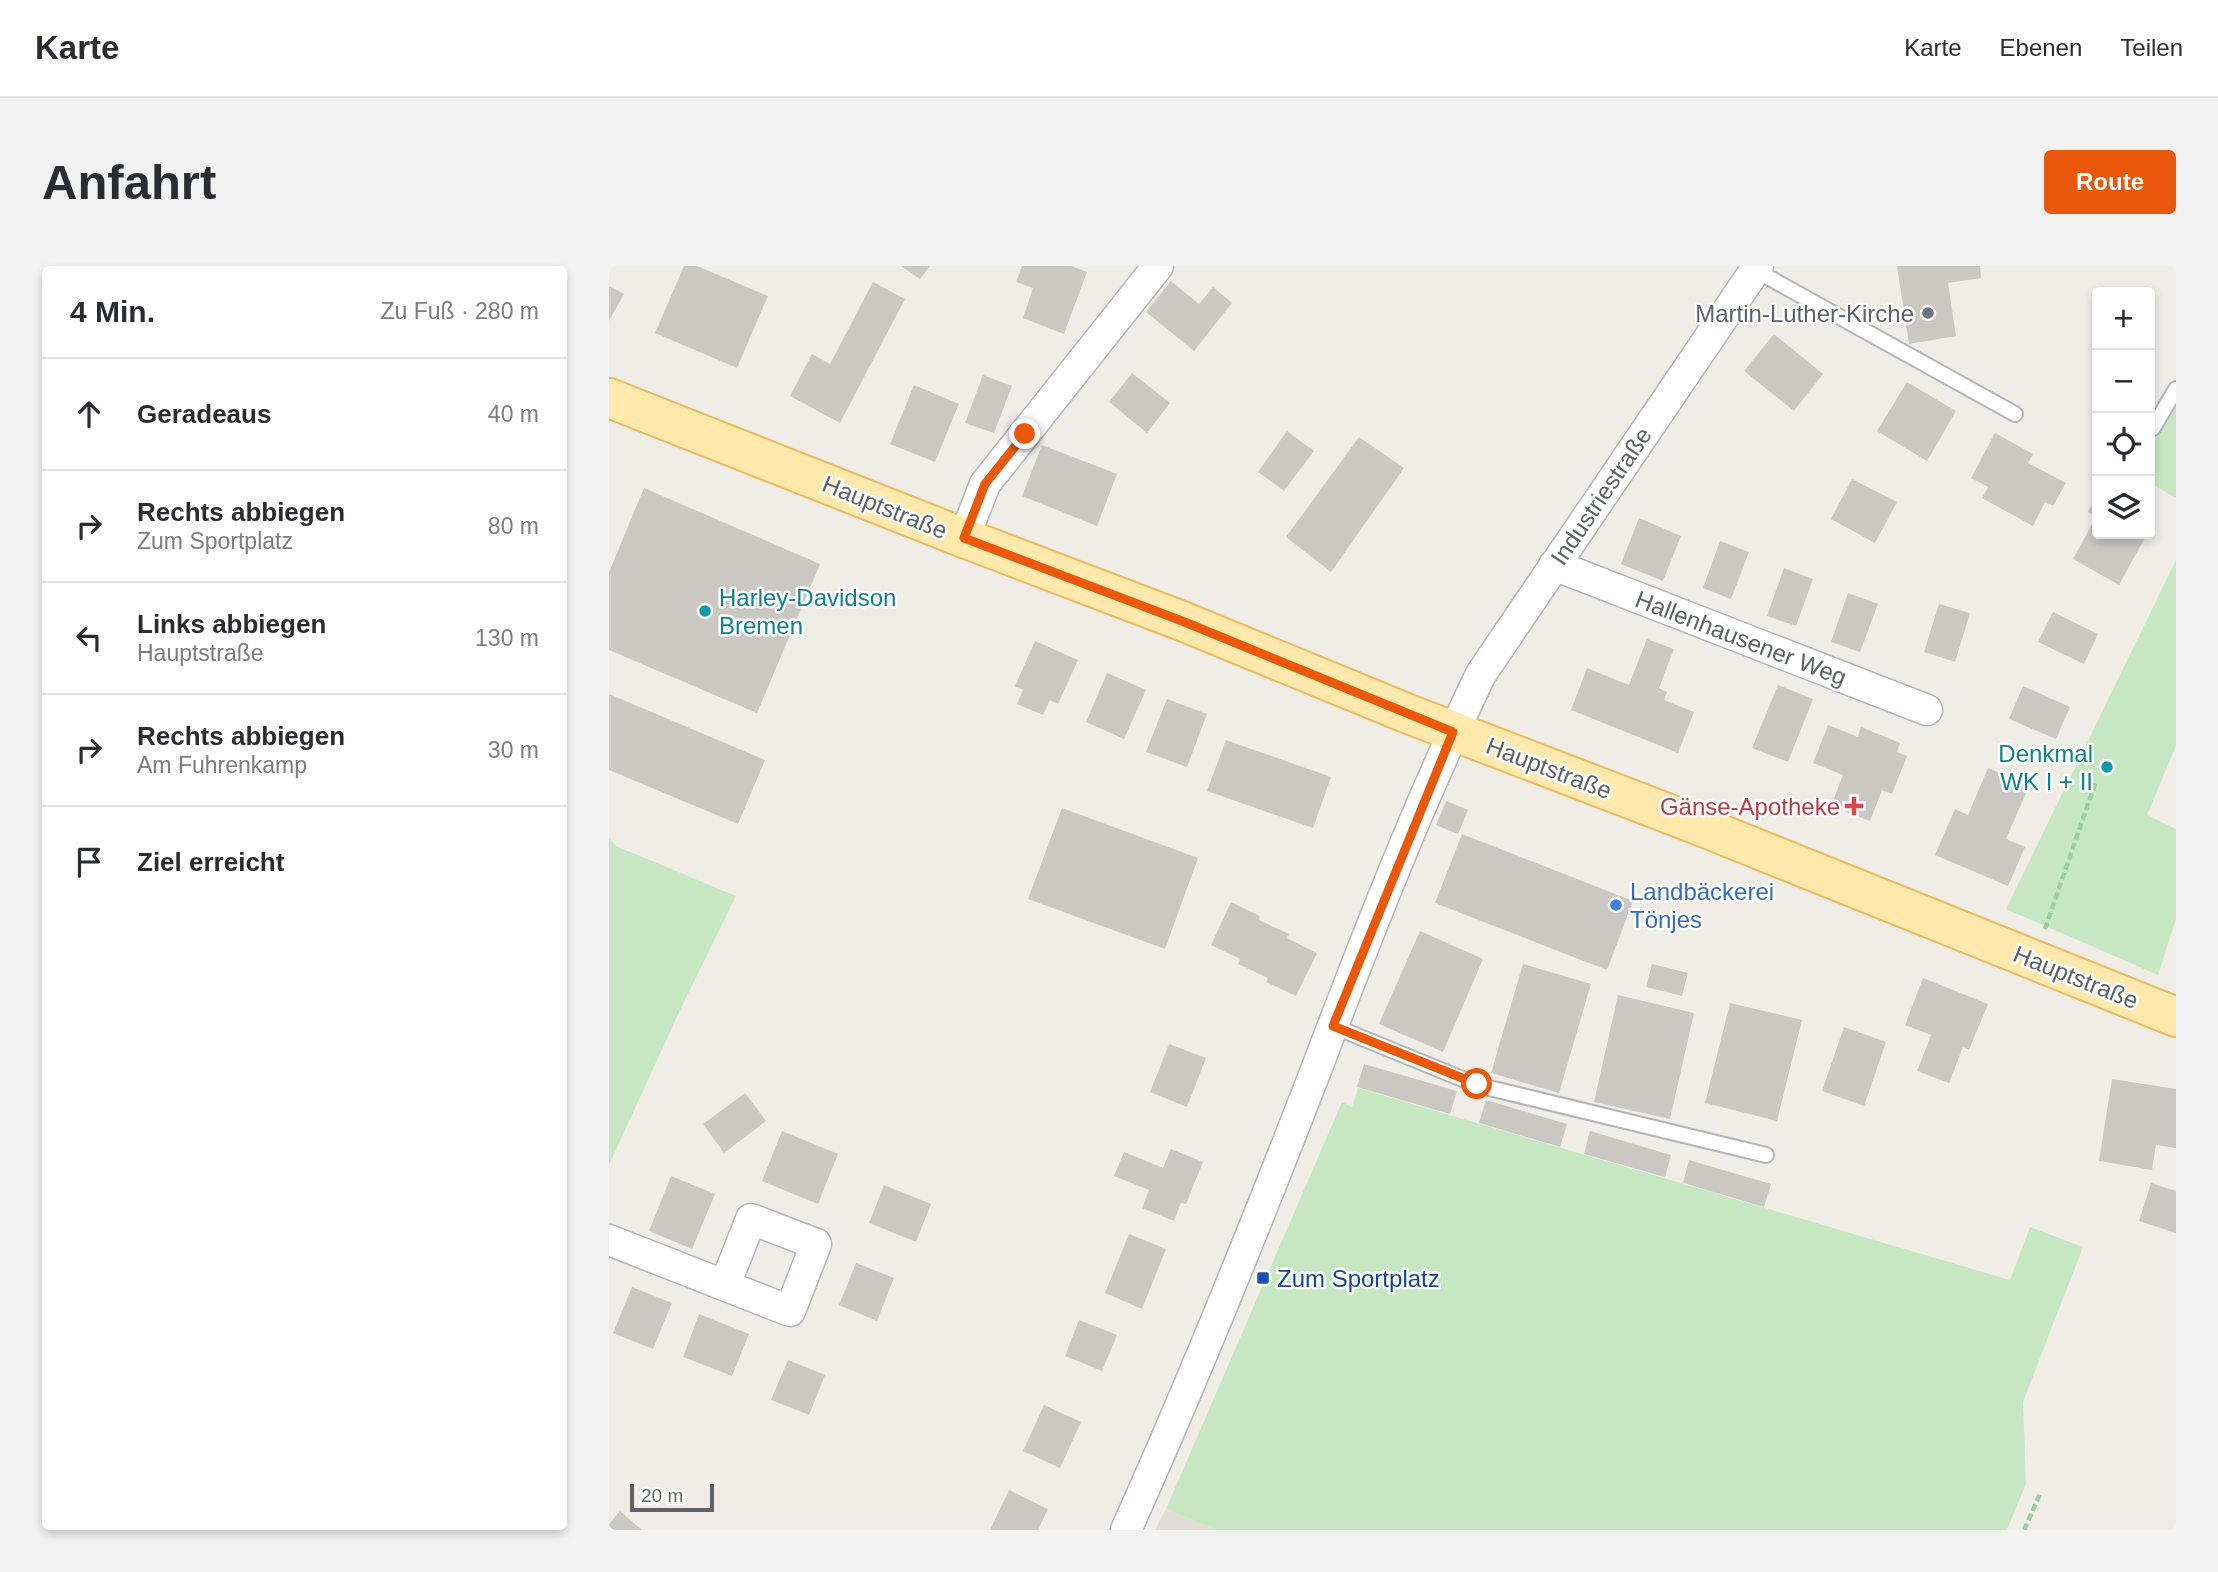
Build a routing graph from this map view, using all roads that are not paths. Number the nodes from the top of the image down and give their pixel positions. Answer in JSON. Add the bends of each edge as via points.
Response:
{"nodes":[{"id":1,"x":1158,"y":266,"type":"edge"},
{"id":2,"x":1757,"y":268,"type":"edge"},
{"id":3,"x":2176,"y":389,"type":"edge"},
{"id":4,"x":609,"y":398,"type":"edge"},
{"id":5,"x":2015,"y":414,"type":"dead end"},
{"id":6,"x":2155,"y":425,"type":"edge"},
{"id":7,"x":964,"y":538,"type":"junction"},
{"id":8,"x":1554,"y":565,"type":"junction"},
{"id":9,"x":1927,"y":710,"type":"dead end"},
{"id":10,"x":1453,"y":732,"type":"junction"},
{"id":11,"x":2176,"y":1017,"type":"edge"},
{"id":12,"x":1333,"y":1026,"type":"junction"},
{"id":13,"x":1766,"y":1155,"type":"dead end"},
{"id":14,"x":609,"y":1240,"type":"edge"},
{"id":15,"x":725,"y":1285,"type":"dead end"},
{"id":16,"x":1126,"y":1530,"type":"edge"}],
"edges":[{"from":1,"to":7,"type":"street","via":[[985,484]]},
{"from":2,"to":5,"type":"lane"},
{"from":2,"to":8,"type":"street","name":"Industriestraße"},
{"from":3,"to":6,"type":"lane"},
{"from":4,"to":7,"type":"main road","name":"Hauptstraße"},
{"from":7,"to":10,"type":"main road","name":"Hauptstraße"},
{"from":8,"to":9,"type":"street","name":"Hallenhausener Weg"},
{"from":8,"to":10,"type":"street","name":"Industriestraße","via":[[1481,674]]},
{"from":10,"to":11,"type":"main road","name":"Hauptstraße"},
{"from":10,"to":12,"type":"street"},
{"from":12,"to":13,"type":"lane","via":[[1477,1084]]},
{"from":12,"to":16,"type":"street","via":[[1239,1265]]},
{"from":14,"to":15,"type":"street"}]}
